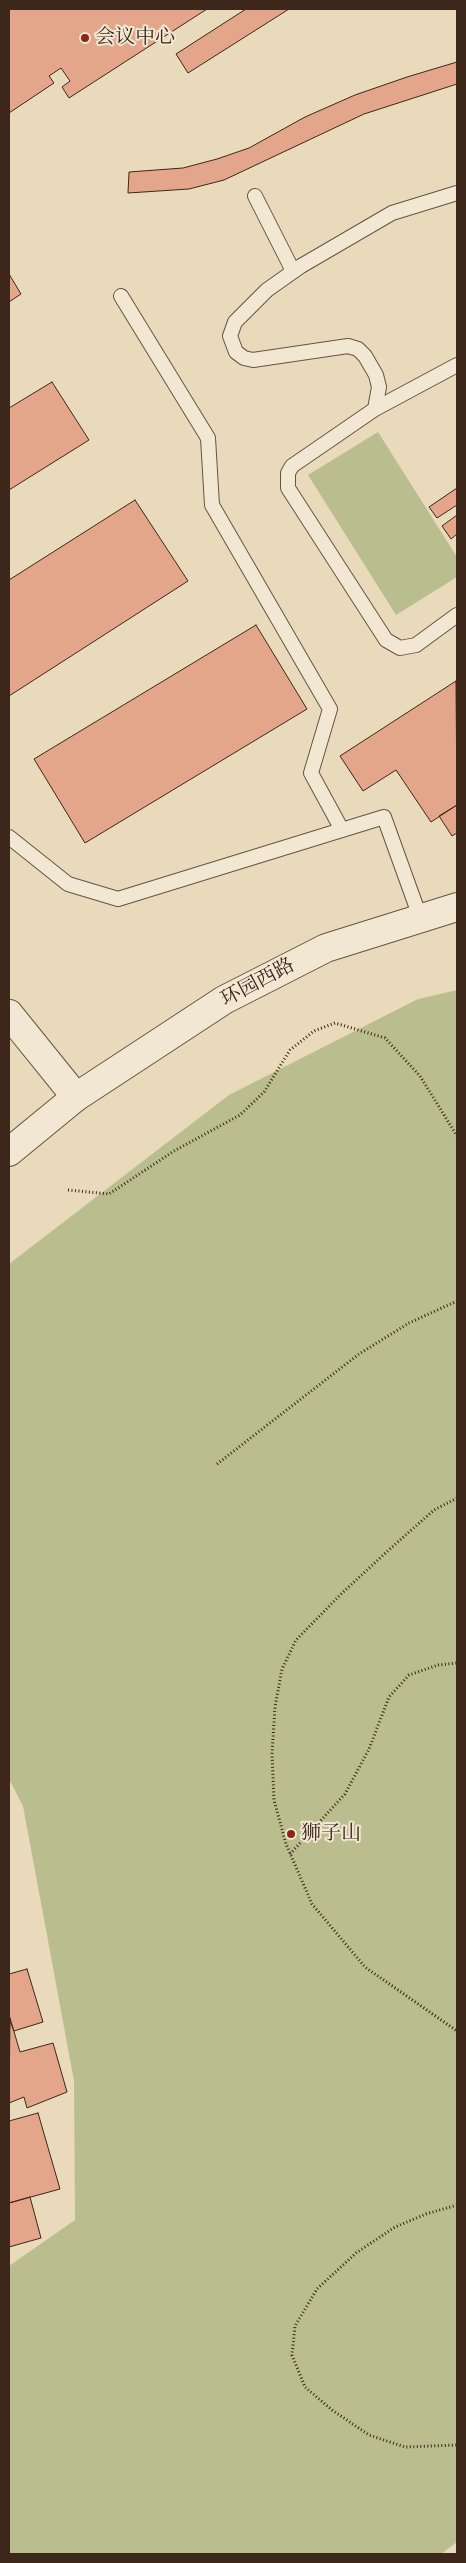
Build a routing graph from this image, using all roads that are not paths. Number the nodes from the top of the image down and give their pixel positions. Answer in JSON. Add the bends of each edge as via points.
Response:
{"nodes":[{"id":1,"x":457,"y":193,"type":"edge"},
{"id":2,"x":255,"y":196,"type":"dead end"},
{"id":3,"x":293,"y":271,"type":"junction"},
{"id":4,"x":121,"y":296,"type":"dead end"},
{"id":5,"x":457,"y":365,"type":"edge"},
{"id":6,"x":375,"y":409,"type":"junction"},
{"id":7,"x":457,"y":615,"type":"edge"},
{"id":8,"x":342,"y":830,"type":"junction"},
{"id":9,"x":9,"y":837,"type":"edge"},
{"id":10,"x":457,"y":907,"type":"edge"},
{"id":11,"x":420,"y":917,"type":"junction"},
{"id":12,"x":9,"y":1014,"type":"edge"},
{"id":13,"x":76,"y":1097,"type":"junction"},
{"id":14,"x":9,"y":1152,"type":"edge"}],
"edges":[{"from":1,"to":3,"type":"lane","via":[[392,213]]},
{"from":2,"to":3,"type":"lane"},
{"from":3,"to":6,"type":"lane","via":[[267,290],[235,322],[230,336],[236,352],[253,360],[337,347],[348,346],[358,350],[376,375],[378,398]]},
{"from":4,"to":8,"type":"lane","via":[[208,438],[212,506],[330,709],[311,772]]},
{"from":5,"to":6,"type":"lane"},
{"from":6,"to":7,"type":"lane","via":[[292,466],[288,473],[288,488],[386,640],[400,648],[416,645]]},
{"from":8,"to":9,"type":"lane","via":[[118,899],[68,884]]},
{"from":8,"to":11,"type":"lane","via":[[384,817]]},
{"from":10,"to":11,"type":"street","name":"环园西路"},
{"from":11,"to":13,"type":"street","name":"环园西路","via":[[326,948],[224,1000]]},
{"from":12,"to":13,"type":"street"},
{"from":13,"to":14,"type":"street","name":"环园西路"}]}
